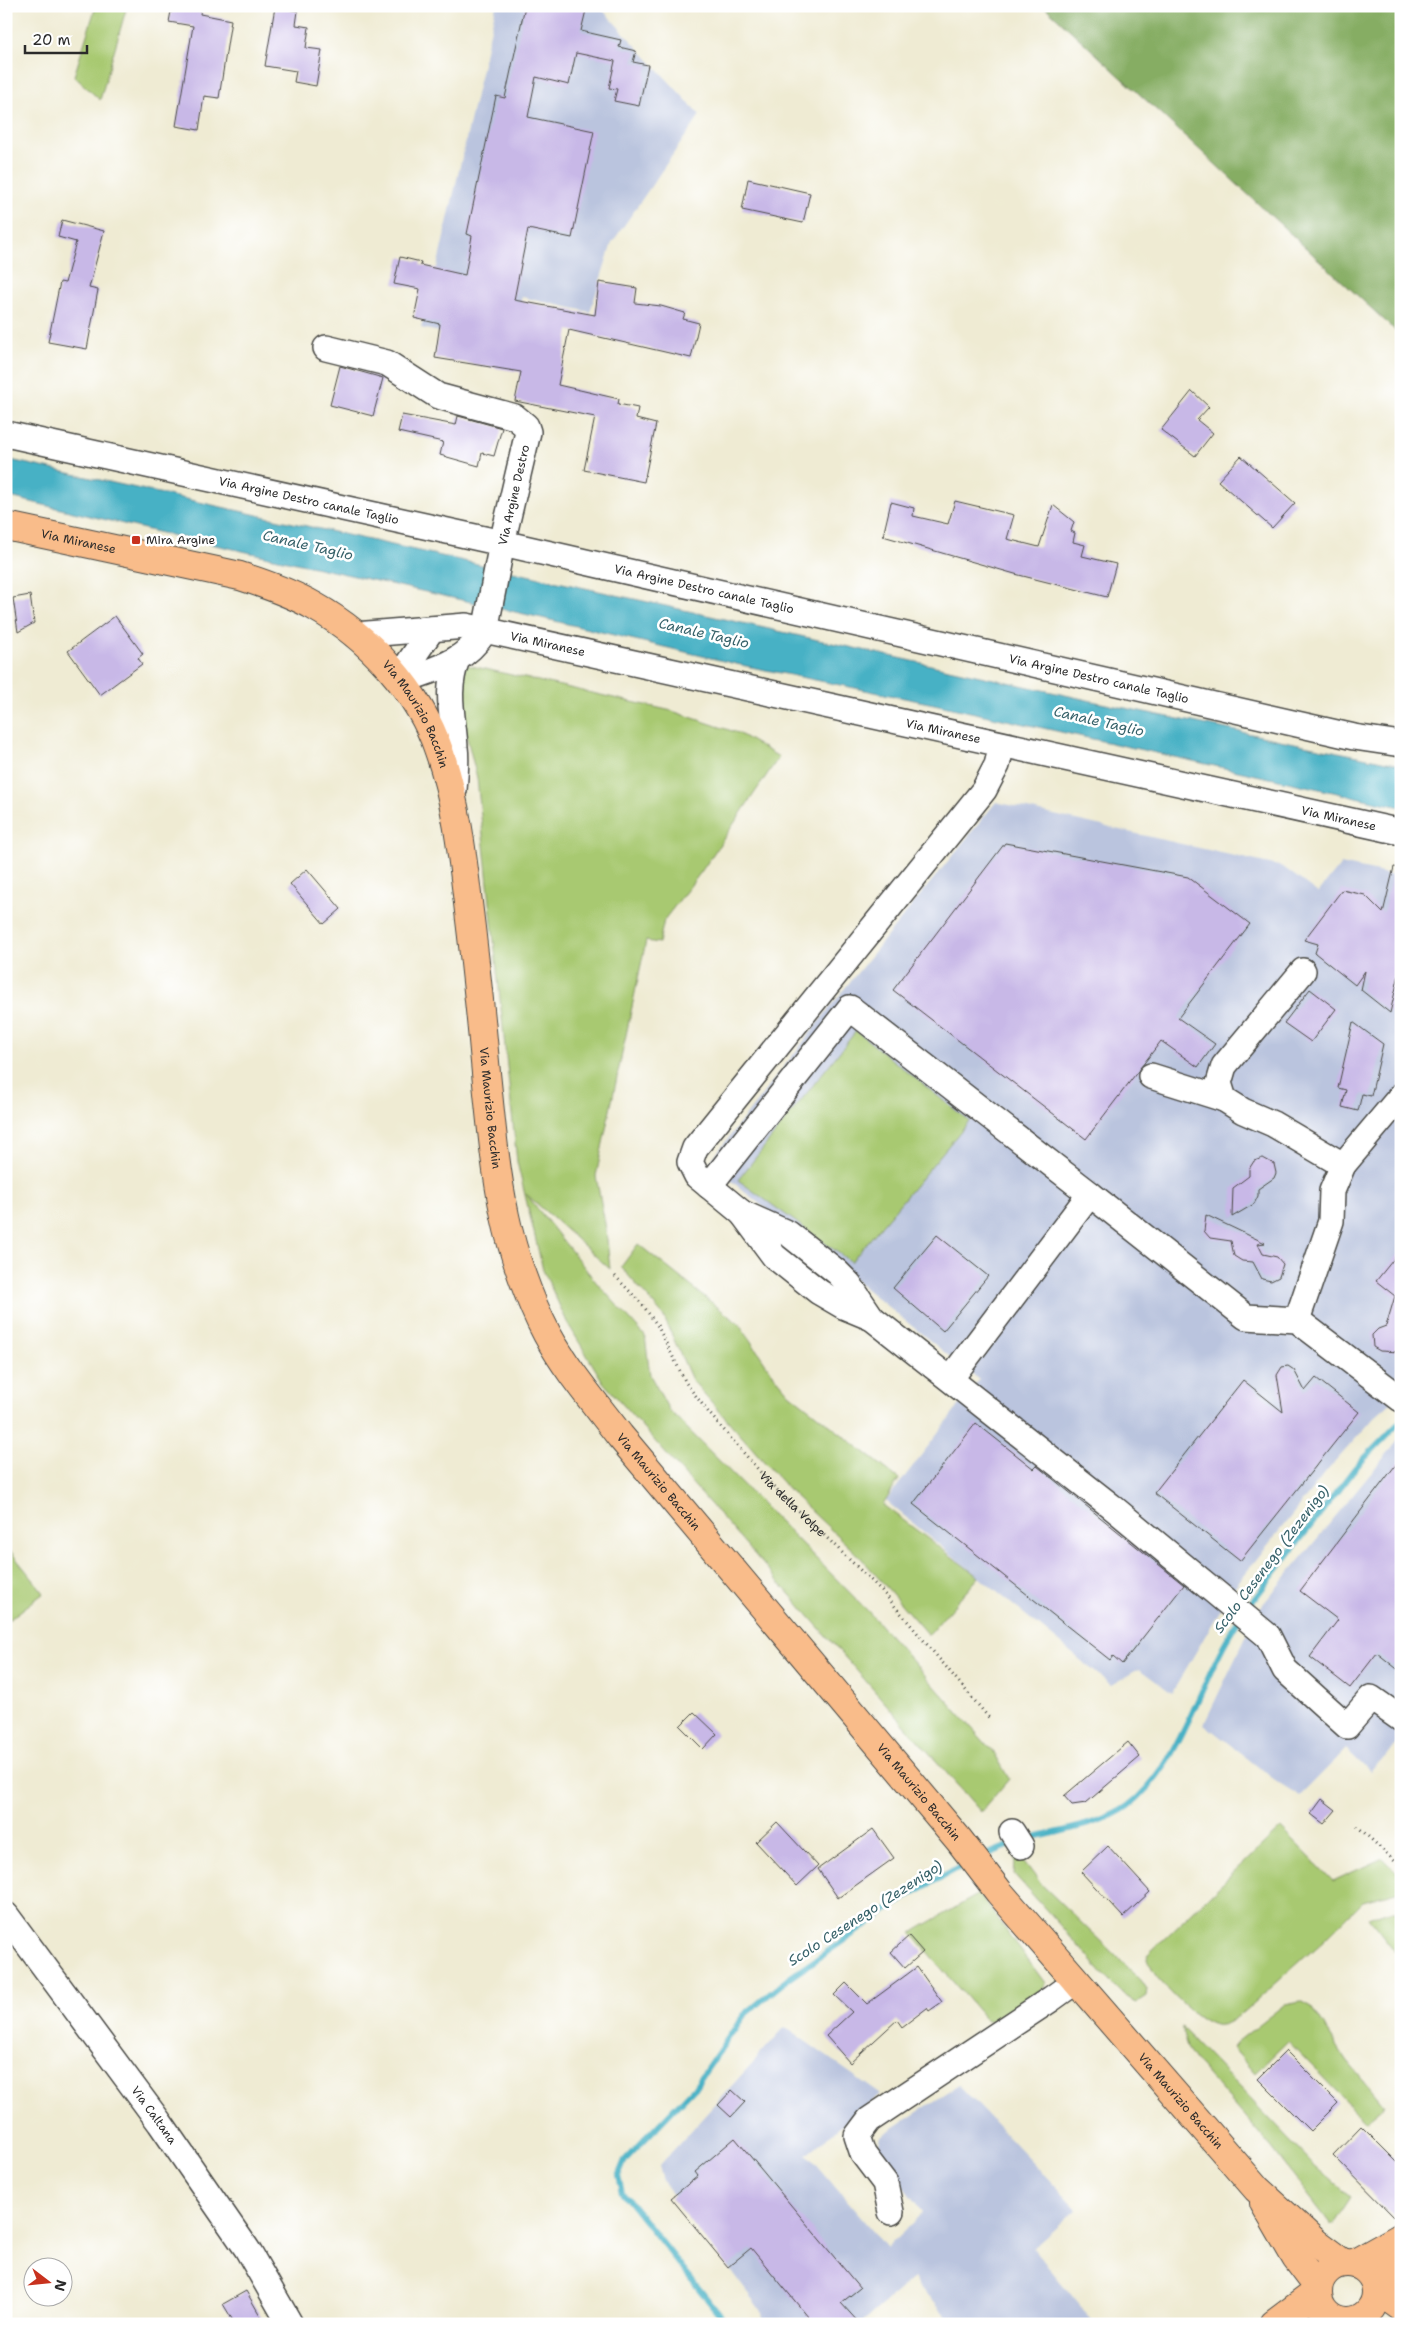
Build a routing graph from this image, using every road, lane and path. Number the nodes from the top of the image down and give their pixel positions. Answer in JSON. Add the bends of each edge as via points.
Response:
{"nodes":[{"id":1,"x":326,"y":348,"type":"dead end"},
{"id":2,"x":6,"y":434,"type":"edge"},
{"id":3,"x":6,"y":526,"type":"edge"},
{"id":4,"x":500,"y":553,"type":"junction"},
{"id":5,"x":486,"y":624,"type":"junction"},
{"id":6,"x":432,"y":629,"type":"junction"},
{"id":7,"x":355,"y":635,"type":"junction"},
{"id":8,"x":458,"y":659,"type":"junction"},
{"id":9,"x":400,"y":681,"type":"junction"},
{"id":10,"x":1401,"y":744,"type":"edge"},
{"id":11,"x":1002,"y":746,"type":"junction"},
{"id":12,"x":454,"y":804,"type":"junction"},
{"id":13,"x":1401,"y":832,"type":"edge"},
{"id":14,"x":1303,"y":970,"type":"dead end"},
{"id":15,"x":1151,"y":1076,"type":"dead end"},
{"id":16,"x":1401,"y":1096,"type":"edge"},
{"id":17,"x":1224,"y":1099,"type":"junction"},
{"id":18,"x":1343,"y":1165,"type":"junction"},
{"id":19,"x":709,"y":1186,"type":"junction"},
{"id":20,"x":1090,"y":1194,"type":"junction"},
{"id":21,"x":615,"y":1276,"type":"dead end"},
{"id":22,"x":1297,"y":1320,"type":"junction"},
{"id":23,"x":951,"y":1378,"type":"junction"},
{"id":24,"x":1401,"y":1399,"type":"edge"},
{"id":25,"x":990,"y":1719,"type":"dead end"},
{"id":26,"x":1401,"y":1719,"type":"edge"},
{"id":27,"x":1357,"y":1826,"type":"dead end"},
{"id":28,"x":1401,"y":1867,"type":"edge"},
{"id":29,"x":6,"y":1915,"type":"edge"},
{"id":30,"x":1076,"y":1981,"type":"junction"},
{"id":31,"x":1257,"y":2189,"type":"junction"},
{"id":32,"x":891,"y":2212,"type":"dead end"},
{"id":33,"x":1401,"y":2238,"type":"edge"},
{"id":34,"x":1401,"y":2262,"type":"edge"},
{"id":35,"x":1349,"y":2263,"type":"junction"},
{"id":36,"x":1318,"y":2289,"type":"junction"},
{"id":37,"x":1377,"y":2289,"type":"junction"},
{"id":38,"x":1401,"y":2307,"type":"edge"},
{"id":39,"x":1342,"y":2321,"type":"edge"},
{"id":40,"x":290,"y":2324,"type":"edge"},
{"id":41,"x":1274,"y":2324,"type":"edge"}],
"edges":[{"from":1,"to":4,"type":"street","name":"Via Argine Destro","via":[[387,363],[438,396],[515,417],[526,426],[528,432]]},
{"from":2,"to":4,"type":"street","name":"Via Argine Destro canale Taglio"},
{"from":3,"to":7,"type":"main road","name":"Via Miranese","via":[[240,576],[312,604]]},
{"from":4,"to":5,"type":"street","name":"Via Argine Destro"},
{"from":4,"to":10,"type":"street","name":"Via Argine Destro canale Taglio","via":[[1354,737]]},
{"from":5,"to":6,"type":"street","name":"Via Miranese"},
{"from":5,"to":8,"type":"street","via":[[478,642]]},
{"from":5,"to":11,"type":"street","name":"Via Miranese"},
{"from":6,"to":7,"type":"street","name":"Via Miranese"},
{"from":6,"to":9,"type":"street"},
{"from":7,"to":9,"type":"main road","name":"Via Maurizio Bacchin"},
{"from":8,"to":9,"type":"street","via":[[444,667]]},
{"from":8,"to":12,"type":"street","via":[[450,686],[456,748]]},
{"from":9,"to":12,"type":"main road","name":"Via Maurizio Bacchin","via":[[439,749]]},
{"from":11,"to":13,"type":"street","name":"Via Miranese"},
{"from":11,"to":19,"type":"street","via":[[997,765],[984,790],[695,1148],[690,1162],[697,1176]]},
{"from":12,"to":30,"type":"main road","name":"Via Maurizio Bacchin","via":[[505,1218],[521,1271],[547,1334],[620,1436]]},
{"from":14,"to":17,"type":"street","via":[[1224,1066],[1218,1083]]},
{"from":15,"to":17,"type":"street"},
{"from":16,"to":18,"type":"street"},
{"from":17,"to":18,"type":"street"},
{"from":18,"to":22,"type":"street","via":[[1332,1191],[1331,1222]]},
{"from":19,"to":20,"type":"street","via":[[850,1008]]},
{"from":19,"to":23,"type":"street","via":[[742,1213],[774,1256],[819,1292],[872,1318]]},
{"from":20,"to":22,"type":"street","via":[[1246,1317]]},
{"from":20,"to":23,"type":"street"},
{"from":21,"to":25,"type":"path","name":"Via della Volpe","via":[[657,1325],[686,1383],[709,1412],[769,1482],[882,1591]]},
{"from":22,"to":24,"type":"street"},
{"from":23,"to":26,"type":"street","via":[[1258,1627],[1268,1636],[1285,1670],[1347,1726],[1370,1698]]},
{"from":27,"to":28,"type":"path"},
{"from":29,"to":40,"type":"street","name":"Via Caltana","via":[[166,2130],[247,2249]]},
{"from":30,"to":31,"type":"main road","name":"Via Maurizio Bacchin"},
{"from":30,"to":32,"type":"street","via":[[869,2120],[857,2136],[863,2154],[885,2183]]},
{"from":31,"to":35,"type":"main road","name":"Via Maurizio Bacchin","via":[[1316,2243]]},
{"from":31,"to":36,"type":"main road","name":"Via Maurizio Bacchin","via":[[1276,2226]]},
{"from":33,"to":35,"type":"main road"},
{"from":34,"to":37,"type":"main road"},
{"from":35,"to":36,"type":"main road","via":[[1326,2271]]},
{"from":35,"to":37,"type":"main road","via":[[1367,2270]]},
{"from":36,"to":39,"type":"main road","via":[[1322,2306]]},
{"from":36,"to":41,"type":"main road"},
{"from":37,"to":38,"type":"main road"},
{"from":37,"to":39,"type":"main road","via":[[1372,2308]]}]}
